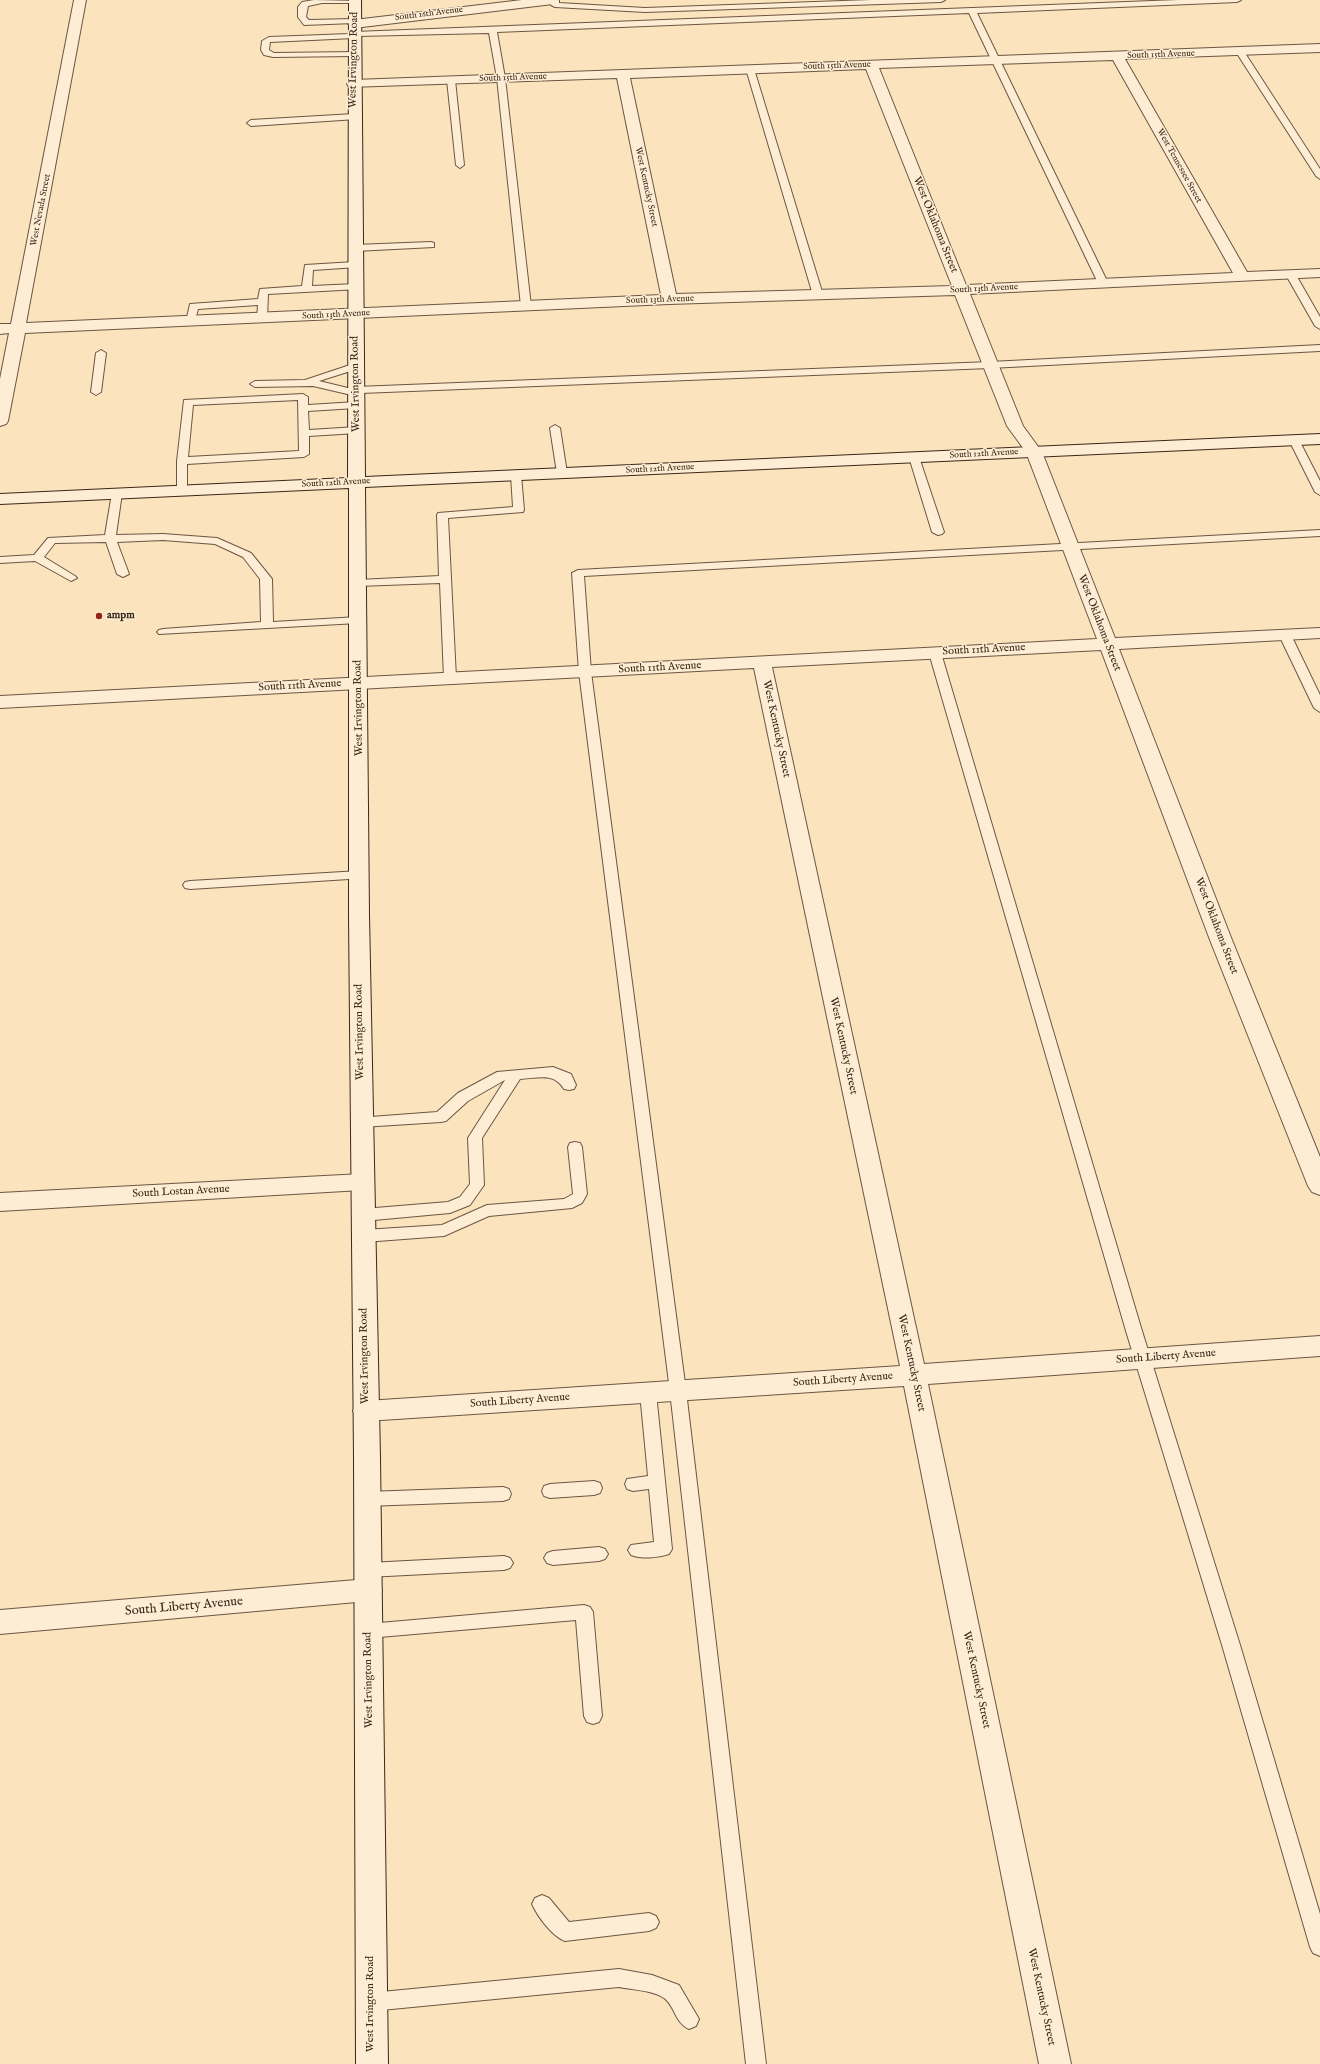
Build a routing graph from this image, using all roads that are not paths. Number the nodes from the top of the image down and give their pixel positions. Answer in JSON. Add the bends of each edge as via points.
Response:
{"nodes":[{"id":1,"x":80,"y":0,"type":"edge"},
{"id":2,"x":470,"y":0,"type":"edge"},
{"id":3,"x":554,"y":0,"type":"edge"},
{"id":4,"x":941,"y":0,"type":"edge"},
{"id":5,"x":1237,"y":0,"type":"edge"},
{"id":6,"x":972,"y":11,"type":"junction"},
{"id":7,"x":354,"y":19,"type":"edge"},
{"id":8,"x":493,"y":30,"type":"junction"},
{"id":9,"x":1320,"y":48,"type":"edge"},
{"id":10,"x":1240,"y":52,"type":"junction"},
{"id":11,"x":354,"y":54,"type":"junction"},
{"id":12,"x":1117,"y":56,"type":"junction"},
{"id":13,"x":996,"y":60,"type":"junction"},
{"id":14,"x":871,"y":65,"type":"junction"},
{"id":15,"x":750,"y":69,"type":"junction"},
{"id":16,"x":623,"y":74,"type":"junction"},
{"id":17,"x":501,"y":78,"type":"junction"},
{"id":18,"x":451,"y":80,"type":"junction"},
{"id":19,"x":354,"y":84,"type":"junction"},
{"id":20,"x":354,"y":117,"type":"junction"},
{"id":21,"x":251,"y":123,"type":"dead end"},
{"id":22,"x":460,"y":165,"type":"dead end"},
{"id":23,"x":1320,"y":176,"type":"edge"},
{"id":24,"x":430,"y":245,"type":"dead end"},
{"id":25,"x":355,"y":248,"type":"junction"},
{"id":26,"x":355,"y":265,"type":"junction"},
{"id":27,"x":1320,"y":273,"type":"edge"},
{"id":28,"x":1291,"y":275,"type":"junction"},
{"id":29,"x":1242,"y":276,"type":"junction"},
{"id":30,"x":1103,"y":283,"type":"junction"},
{"id":31,"x":356,"y":287,"type":"junction"},
{"id":32,"x":307,"y":289,"type":"junction"},
{"id":33,"x":961,"y":290,"type":"junction"},
{"id":34,"x":818,"y":295,"type":"junction"},
{"id":35,"x":669,"y":299,"type":"junction"},
{"id":36,"x":263,"y":302,"type":"junction"},
{"id":37,"x":526,"y":306,"type":"junction"},
{"id":38,"x":355,"y":313,"type":"junction"},
{"id":39,"x":262,"y":319,"type":"junction"},
{"id":40,"x":192,"y":322,"type":"junction"},
{"id":41,"x":1320,"y":326,"type":"edge"},
{"id":42,"x":18,"y":328,"type":"junction"},
{"id":43,"x":0,"y":329,"type":"edge"},
{"id":44,"x":1320,"y":348,"type":"edge"},
{"id":45,"x":101,"y":353,"type":"dead end"},
{"id":46,"x":1320,"y":356,"type":"edge"},
{"id":47,"x":1290,"y":357,"type":"dead end"},
{"id":48,"x":990,"y":365,"type":"junction"},
{"id":49,"x":356,"y":366,"type":"junction"},
{"id":50,"x":301,"y":382,"type":"junction"},
{"id":51,"x":255,"y":384,"type":"dead end"},
{"id":52,"x":96,"y":392,"type":"dead end"},
{"id":53,"x":356,"y":396,"type":"junction"},
{"id":54,"x":304,"y":408,"type":"junction"},
{"id":55,"x":0,"y":421,"type":"edge"},
{"id":56,"x":555,"y":428,"type":"dead end"},
{"id":57,"x":357,"y":430,"type":"junction"},
{"id":58,"x":304,"y":433,"type":"junction"},
{"id":59,"x":1320,"y":439,"type":"edge"},
{"id":60,"x":1294,"y":440,"type":"junction"},
{"id":61,"x":1034,"y":452,"type":"junction"},
{"id":62,"x":914,"y":457,"type":"junction"},
{"id":63,"x":182,"y":461,"type":"junction"},
{"id":64,"x":562,"y":473,"type":"junction"},
{"id":65,"x":516,"y":475,"type":"junction"},
{"id":66,"x":357,"y":482,"type":"junction"},
{"id":67,"x":182,"y":490,"type":"junction"},
{"id":68,"x":1320,"y":492,"type":"edge"},
{"id":69,"x":117,"y":493,"type":"junction"},
{"id":70,"x":0,"y":499,"type":"edge"},
{"id":71,"x":938,"y":532,"type":"dead end"},
{"id":72,"x":1320,"y":533,"type":"edge"},
{"id":73,"x":110,"y":538,"type":"junction"},
{"id":74,"x":1070,"y":546,"type":"junction"},
{"id":75,"x":37,"y":558,"type":"junction"},
{"id":76,"x":0,"y":560,"type":"edge"},
{"id":77,"x":123,"y":574,"type":"dead end"},
{"id":78,"x":71,"y":578,"type":"dead end"},
{"id":79,"x":445,"y":579,"type":"junction"},
{"id":80,"x":358,"y":584,"type":"junction"},
{"id":81,"x":358,"y":620,"type":"junction"},
{"id":82,"x":267,"y":626,"type":"junction"},
{"id":83,"x":163,"y":632,"type":"dead end"},
{"id":84,"x":1320,"y":633,"type":"edge"},
{"id":85,"x":1285,"y":635,"type":"junction"},
{"id":86,"x":1107,"y":643,"type":"junction"},
{"id":87,"x":935,"y":653,"type":"junction"},
{"id":88,"x":762,"y":662,"type":"junction"},
{"id":89,"x":585,"y":672,"type":"junction"},
{"id":90,"x":450,"y":678,"type":"junction"},
{"id":91,"x":358,"y":683,"type":"junction"},
{"id":92,"x":0,"y":702,"type":"edge"},
{"id":93,"x":1320,"y":708,"type":"edge"},
{"id":94,"x":360,"y":875,"type":"junction"},
{"id":95,"x":190,"y":885,"type":"dead end"},
{"id":96,"x":516,"y":1074,"type":"junction"},
{"id":97,"x":569,"y":1085,"type":"dead end"},
{"id":98,"x":362,"y":1122,"type":"junction"},
{"id":99,"x":575,"y":1147,"type":"dead end"},
{"id":100,"x":362,"y":1182,"type":"junction"},
{"id":101,"x":1320,"y":1186,"type":"edge"},
{"id":102,"x":0,"y":1202,"type":"edge"},
{"id":103,"x":363,"y":1226,"type":"junction"},
{"id":104,"x":1320,"y":1346,"type":"edge"},
{"id":105,"x":1142,"y":1359,"type":"junction"},
{"id":106,"x":914,"y":1375,"type":"junction"},
{"id":107,"x":678,"y":1391,"type":"junction"},
{"id":108,"x":648,"y":1393,"type":"junction"},
{"id":109,"x":366,"y":1411,"type":"junction"},
{"id":110,"x":657,"y":1482,"type":"junction"},
{"id":111,"x":633,"y":1484,"type":"dead end"},
{"id":112,"x":594,"y":1488,"type":"dead end"},
{"id":113,"x":550,"y":1491,"type":"dead end"},
{"id":114,"x":503,"y":1494,"type":"dead end"},
{"id":115,"x":367,"y":1499,"type":"junction"},
{"id":116,"x":637,"y":1550,"type":"dead end"},
{"id":117,"x":599,"y":1554,"type":"dead end"},
{"id":118,"x":553,"y":1558,"type":"dead end"},
{"id":119,"x":504,"y":1563,"type":"dead end"},
{"id":120,"x":368,"y":1580,"type":"junction"},
{"id":121,"x":0,"y":1622,"type":"edge"},
{"id":122,"x":368,"y":1631,"type":"junction"},
{"id":123,"x":593,"y":1716,"type":"dead end"},
{"id":124,"x":542,"y":1904,"type":"dead end"},
{"id":125,"x":649,"y":1922,"type":"dead end"},
{"id":126,"x":1320,"y":1947,"type":"edge"},
{"id":127,"x":371,"y":2002,"type":"junction"},
{"id":128,"x":689,"y":2019,"type":"dead end"},
{"id":129,"x":372,"y":2064,"type":"edge"},
{"id":130,"x":756,"y":2064,"type":"edge"},
{"id":131,"x":1055,"y":2064,"type":"edge"}],
"edges":[{"from":1,"to":42,"type":"street","name":"West Nevada Street"},
{"from":2,"to":7,"type":"street","name":"South 16th Avenue"},
{"from":3,"to":4,"type":"lane","via":[[555,5],[645,10]]},
{"from":3,"to":7,"type":"street","name":"South 16th Avenue"},
{"from":5,"to":6,"type":"lane"},
{"from":6,"to":8,"type":"lane"},
{"from":6,"to":13,"type":"lane"},
{"from":7,"to":7,"type":"lane","via":[[307,23],[302,17],[302,7],[305,4],[322,1]]},
{"from":7,"to":8,"type":"lane"},
{"from":7,"to":11,"type":"street","name":"West Irvington Road"},
{"from":7,"to":11,"type":"lane","via":[[269,39],[266,41],[265,50],[273,55]]},
{"from":8,"to":17,"type":"lane"},
{"from":9,"to":10,"type":"street","name":"South 15th Avenue"},
{"from":10,"to":12,"type":"street","name":"South 15th Avenue"},
{"from":10,"to":23,"type":"lane"},
{"from":11,"to":19,"type":"street","name":"West Irvington Road"},
{"from":12,"to":13,"type":"street","name":"South 15th Avenue"},
{"from":12,"to":29,"type":"street","name":"West Tennessee Street"},
{"from":13,"to":14,"type":"street","name":"South 15th Avenue"},
{"from":13,"to":30,"type":"lane"},
{"from":14,"to":15,"type":"street","name":"South 15th Avenue"},
{"from":14,"to":33,"type":"street","name":"West Oklahoma Street"},
{"from":15,"to":16,"type":"street","name":"South 15th Avenue"},
{"from":15,"to":34,"type":"lane"},
{"from":16,"to":17,"type":"street","name":"South 15th Avenue"},
{"from":16,"to":35,"type":"street","name":"West Kentucky Street"},
{"from":17,"to":18,"type":"street","name":"South 15th Avenue"},
{"from":17,"to":37,"type":"lane"},
{"from":18,"to":19,"type":"street","name":"South 15th Avenue"},
{"from":18,"to":22,"type":"lane"},
{"from":19,"to":20,"type":"street","name":"West Irvington Road"},
{"from":20,"to":21,"type":"lane"},
{"from":20,"to":25,"type":"street","name":"West Irvington Road"},
{"from":24,"to":25,"type":"lane"},
{"from":25,"to":26,"type":"street","name":"West Irvington Road"},
{"from":26,"to":31,"type":"street","name":"West Irvington Road"},
{"from":26,"to":32,"type":"lane","via":[[308,267]]},
{"from":27,"to":28,"type":"street","name":"South 13th Avenue"},
{"from":28,"to":29,"type":"street","name":"South 13th Avenue"},
{"from":28,"to":41,"type":"lane"},
{"from":29,"to":30,"type":"street","name":"South 13th Avenue"},
{"from":30,"to":33,"type":"street","name":"South 13th Avenue"},
{"from":31,"to":32,"type":"lane"},
{"from":31,"to":38,"type":"street","name":"West Irvington Road"},
{"from":32,"to":36,"type":"lane","via":[[263,291]]},
{"from":33,"to":34,"type":"street","name":"South 13th Avenue"},
{"from":33,"to":48,"type":"street","name":"West Oklahoma Street"},
{"from":34,"to":35,"type":"street","name":"South 13th Avenue"},
{"from":35,"to":37,"type":"street","name":"South 13th Avenue"},
{"from":36,"to":39,"type":"lane"},
{"from":36,"to":40,"type":"lane","via":[[193,306]]},
{"from":37,"to":38,"type":"street","name":"South 13th Avenue"},
{"from":38,"to":39,"type":"street","name":"South 13th Avenue"},
{"from":38,"to":49,"type":"street","name":"West Irvington Road"},
{"from":39,"to":40,"type":"street","name":"South 13th Avenue"},
{"from":40,"to":42,"type":"street","name":"South 13th Avenue"},
{"from":42,"to":43,"type":"street","name":"South 13th Avenue"},
{"from":42,"to":55,"type":"street","name":"West Nevada Street"},
{"from":44,"to":48,"type":"lane"},
{"from":45,"to":52,"type":"lane"},
{"from":46,"to":47,"type":"lane"},
{"from":48,"to":53,"type":"lane"},
{"from":48,"to":61,"type":"street","name":"West Oklahoma Street","via":[[1015,426]]},
{"from":49,"to":50,"type":"lane"},
{"from":49,"to":53,"type":"street","name":"West Irvington Road"},
{"from":50,"to":51,"type":"lane"},
{"from":50,"to":53,"type":"lane"},
{"from":53,"to":54,"type":"lane"},
{"from":53,"to":57,"type":"street","name":"West Irvington Road"},
{"from":54,"to":58,"type":"lane"},
{"from":54,"to":63,"type":"lane","via":[[304,397],[188,402]]},
{"from":56,"to":64,"type":"lane"},
{"from":57,"to":58,"type":"lane"},
{"from":57,"to":66,"type":"street","name":"West Irvington Road"},
{"from":58,"to":63,"type":"lane","via":[[304,454]]},
{"from":59,"to":60,"type":"street","name":"South 12th Avenue"},
{"from":60,"to":61,"type":"street","name":"South 12th Avenue"},
{"from":60,"to":68,"type":"lane"},
{"from":61,"to":62,"type":"street","name":"South 12th Avenue"},
{"from":61,"to":74,"type":"street","name":"West Oklahoma Street"},
{"from":62,"to":64,"type":"street","name":"South 12th Avenue"},
{"from":62,"to":71,"type":"lane"},
{"from":63,"to":67,"type":"lane"},
{"from":64,"to":65,"type":"street","name":"South 12th Avenue"},
{"from":65,"to":66,"type":"street","name":"South 12th Avenue"},
{"from":65,"to":79,"type":"lane","via":[[519,510],[442,515]]},
{"from":66,"to":67,"type":"street","name":"South 12th Avenue"},
{"from":66,"to":80,"type":"street","name":"West Irvington Road"},
{"from":67,"to":69,"type":"street","name":"South 12th Avenue"},
{"from":69,"to":70,"type":"street","name":"South 12th Avenue"},
{"from":69,"to":73,"type":"lane"},
{"from":72,"to":74,"type":"lane"},
{"from":73,"to":75,"type":"lane","via":[[52,540]]},
{"from":73,"to":77,"type":"lane"},
{"from":73,"to":82,"type":"lane","via":[[162,537],[217,541],[246,556],[266,579]]},
{"from":74,"to":86,"type":"street","name":"West Oklahoma Street"},
{"from":74,"to":89,"type":"lane","via":[[578,573]]},
{"from":75,"to":76,"type":"lane"},
{"from":75,"to":78,"type":"lane"},
{"from":79,"to":80,"type":"lane"},
{"from":79,"to":90,"type":"lane"},
{"from":80,"to":81,"type":"street","name":"West Irvington Road"},
{"from":81,"to":82,"type":"lane"},
{"from":81,"to":91,"type":"street","name":"West Irvington Road"},
{"from":82,"to":83,"type":"lane"},
{"from":84,"to":85,"type":"street","name":"South 11th Avenue"},
{"from":85,"to":86,"type":"street","name":"South 11th Avenue"},
{"from":85,"to":93,"type":"lane"},
{"from":86,"to":87,"type":"street","name":"South 11th Avenue"},
{"from":86,"to":101,"type":"street","name":"West Oklahoma Street","via":[[1221,940]]},
{"from":87,"to":88,"type":"street","name":"South 11th Avenue"},
{"from":87,"to":105,"type":"lane"},
{"from":88,"to":89,"type":"street","name":"South 11th Avenue"},
{"from":88,"to":106,"type":"street","name":"West Kentucky Street"},
{"from":89,"to":90,"type":"street","name":"South 11th Avenue"},
{"from":89,"to":107,"type":"lane"},
{"from":90,"to":91,"type":"street","name":"South 11th Avenue"},
{"from":91,"to":92,"type":"street","name":"South 11th Avenue"},
{"from":91,"to":94,"type":"street","name":"West Irvington Road"},
{"from":94,"to":95,"type":"lane"},
{"from":94,"to":98,"type":"street","name":"West Irvington Road"},
{"from":96,"to":97,"type":"lane","via":[[553,1072],[566,1078]]},
{"from":96,"to":98,"type":"lane","via":[[502,1075],[463,1097],[441,1117]]},
{"from":96,"to":103,"type":"lane","via":[[475,1138],[477,1185],[464,1201],[450,1207]]},
{"from":98,"to":100,"type":"street","name":"West Irvington Road"},
{"from":99,"to":103,"type":"lane","via":[[580,1194],[577,1199],[567,1204],[487,1211],[444,1230]]},
{"from":100,"to":102,"type":"street","name":"South Lostan Avenue"},
{"from":100,"to":103,"type":"street","name":"West Irvington Road"},
{"from":103,"to":109,"type":"street","name":"West Irvington Road"},
{"from":104,"to":105,"type":"street","name":"South Liberty Avenue"},
{"from":105,"to":106,"type":"street","name":"South Liberty Avenue"},
{"from":105,"to":126,"type":"lane","via":[[1231,1645]]},
{"from":106,"to":107,"type":"street","name":"South Liberty Avenue"},
{"from":106,"to":131,"type":"street","name":"West Kentucky Street"},
{"from":107,"to":108,"type":"street","name":"South Liberty Avenue"},
{"from":107,"to":130,"type":"lane"},
{"from":108,"to":109,"type":"street","name":"South Liberty Avenue"},
{"from":108,"to":110,"type":"lane"},
{"from":109,"to":115,"type":"street","name":"West Irvington Road"},
{"from":110,"to":111,"type":"lane"},
{"from":110,"to":116,"type":"lane","via":[[663,1549]]},
{"from":112,"to":113,"type":"lane"},
{"from":114,"to":115,"type":"lane"},
{"from":115,"to":120,"type":"street","name":"West Irvington Road"},
{"from":117,"to":118,"type":"lane"},
{"from":119,"to":120,"type":"lane"},
{"from":120,"to":121,"type":"street","name":"South Liberty Avenue","via":[[95,1615]]},
{"from":120,"to":122,"type":"street","name":"West Irvington Road"},
{"from":122,"to":123,"type":"lane","via":[[584,1612]]},
{"from":122,"to":127,"type":"street","name":"West Irvington Road"},
{"from":124,"to":125,"type":"lane","via":[[565,1932]]},
{"from":127,"to":128,"type":"lane","via":[[619,1978],[652,1984],[672,1992]]},
{"from":127,"to":129,"type":"street","name":"West Irvington Road"}]}
